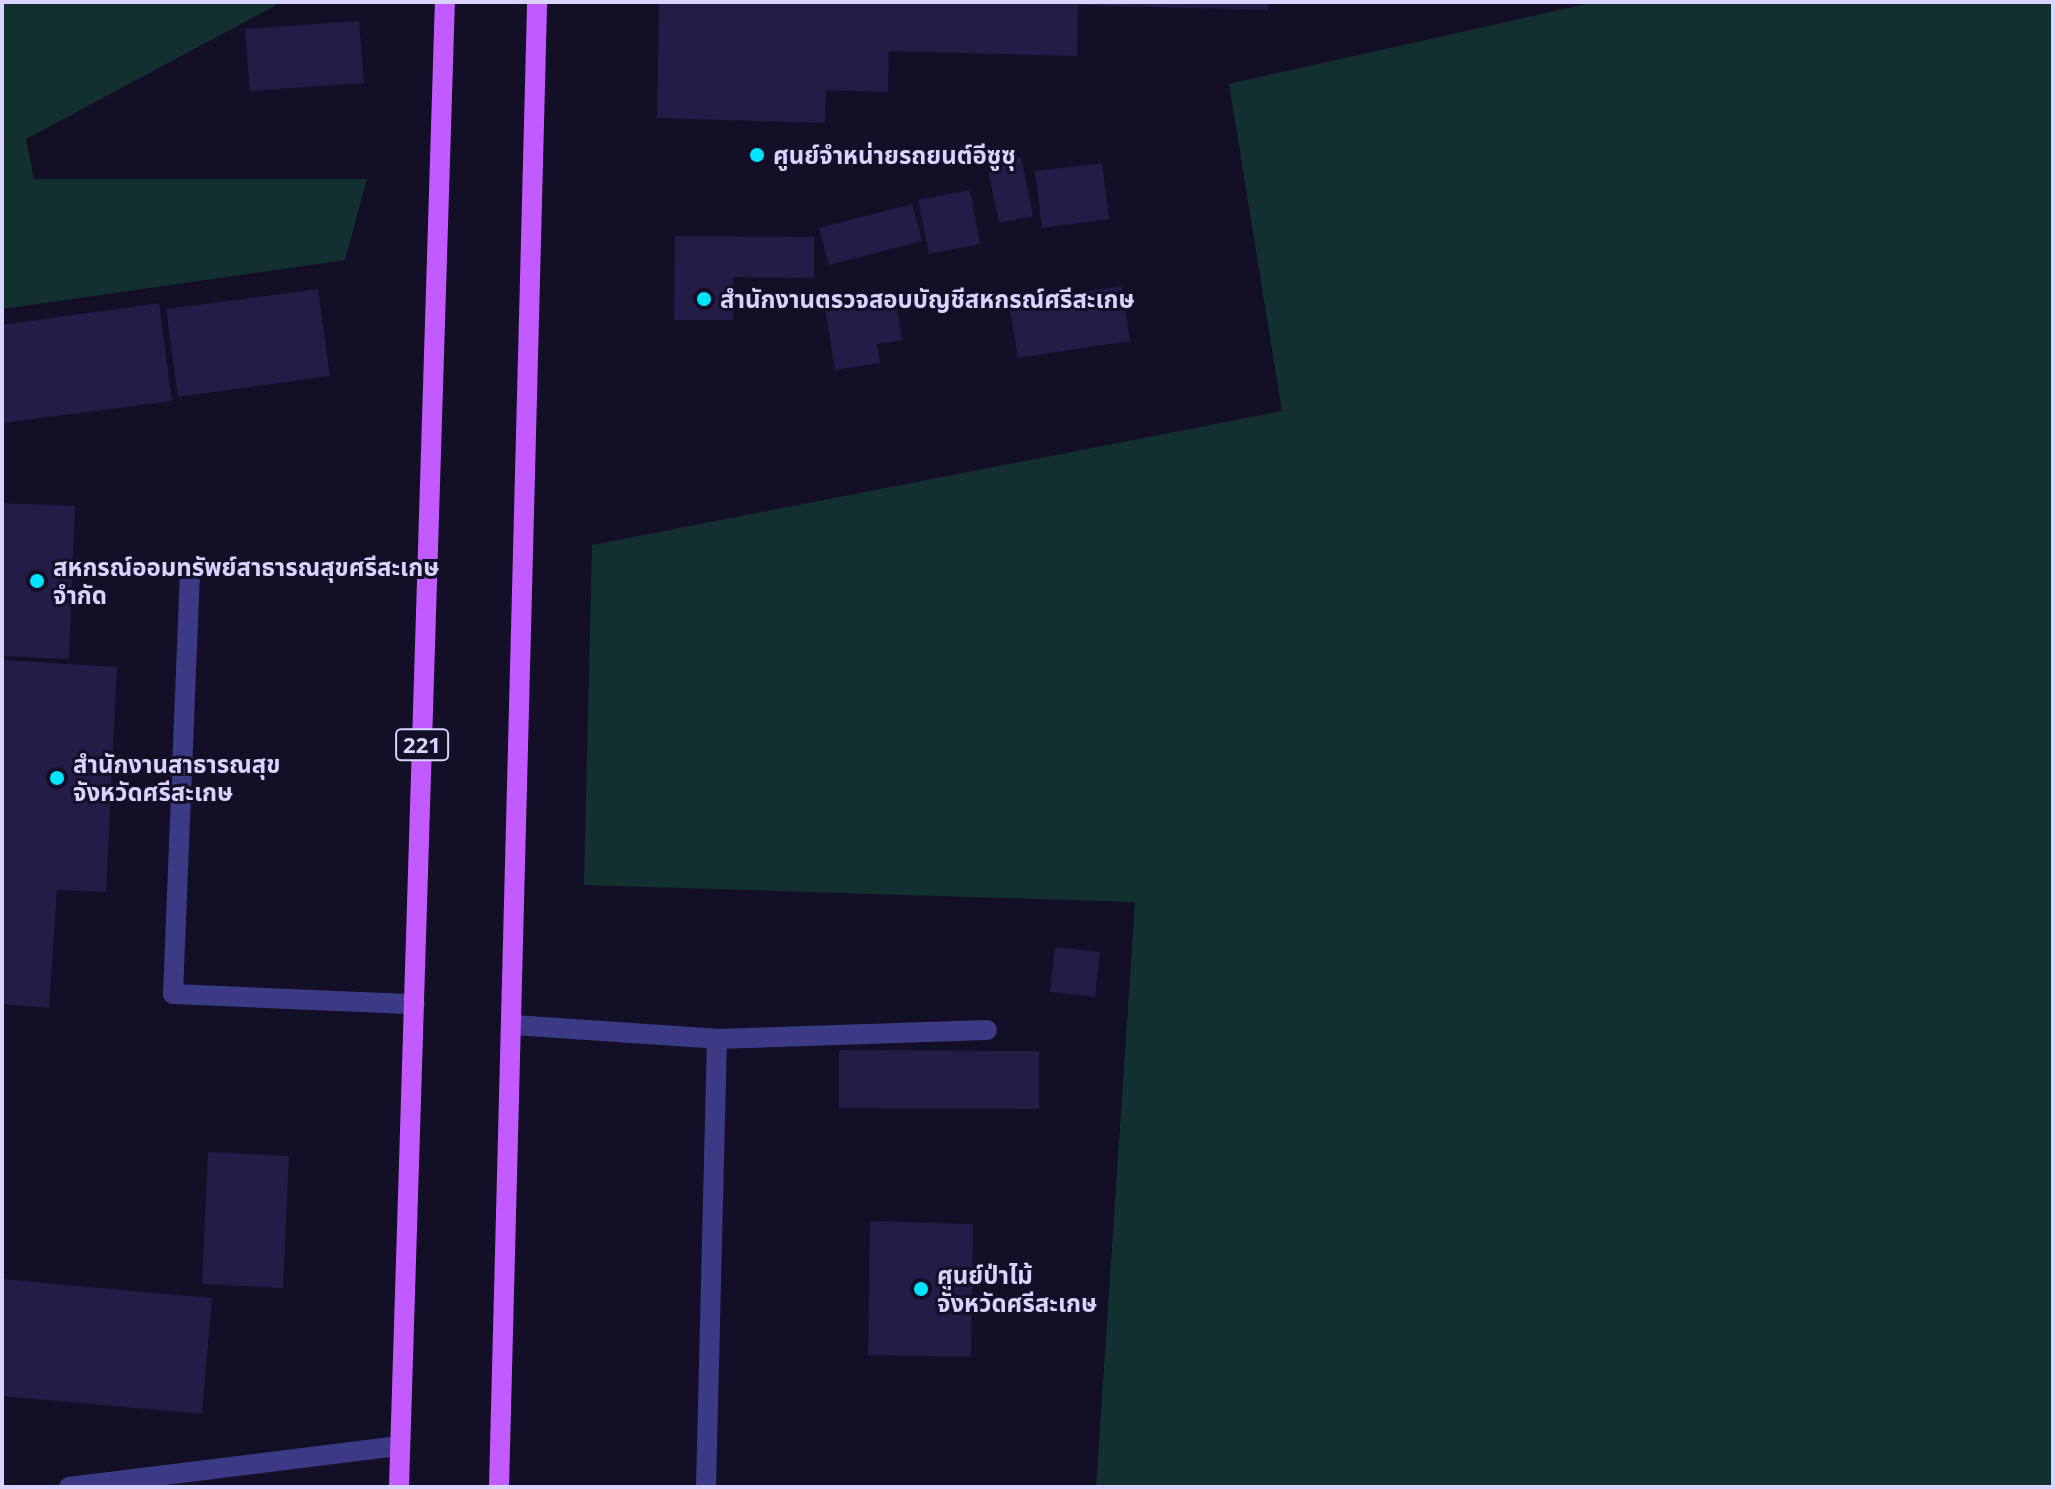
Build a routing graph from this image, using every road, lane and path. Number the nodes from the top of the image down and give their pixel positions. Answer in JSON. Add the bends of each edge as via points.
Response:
{"nodes":[{"id":1,"x":445,"y":2,"type":"edge"},
{"id":2,"x":537,"y":2,"type":"edge"},
{"id":3,"x":190,"y":571,"type":"dead end"},
{"id":4,"x":415,"y":1004,"type":"junction"},
{"id":5,"x":514,"y":1025,"type":"junction"},
{"id":6,"x":987,"y":1030,"type":"dead end"},
{"id":7,"x":717,"y":1039,"type":"junction"},
{"id":8,"x":399,"y":1446,"type":"junction"},
{"id":9,"x":69,"y":1487,"type":"edge"},
{"id":10,"x":399,"y":1487,"type":"edge"},
{"id":11,"x":499,"y":1487,"type":"edge"},
{"id":12,"x":706,"y":1487,"type":"edge"}],
"edges":[{"from":1,"to":4,"type":"main road","number":"221"},
{"from":2,"to":5,"type":"main road"},
{"from":3,"to":4,"type":"street","via":[[173,994]]},
{"from":4,"to":8,"type":"main road","number":"221"},
{"from":5,"to":7,"type":"street"},
{"from":5,"to":11,"type":"main road"},
{"from":6,"to":7,"type":"street"},
{"from":7,"to":12,"type":"street"},
{"from":8,"to":9,"type":"street"},
{"from":8,"to":10,"type":"main road","number":"221"}]}
